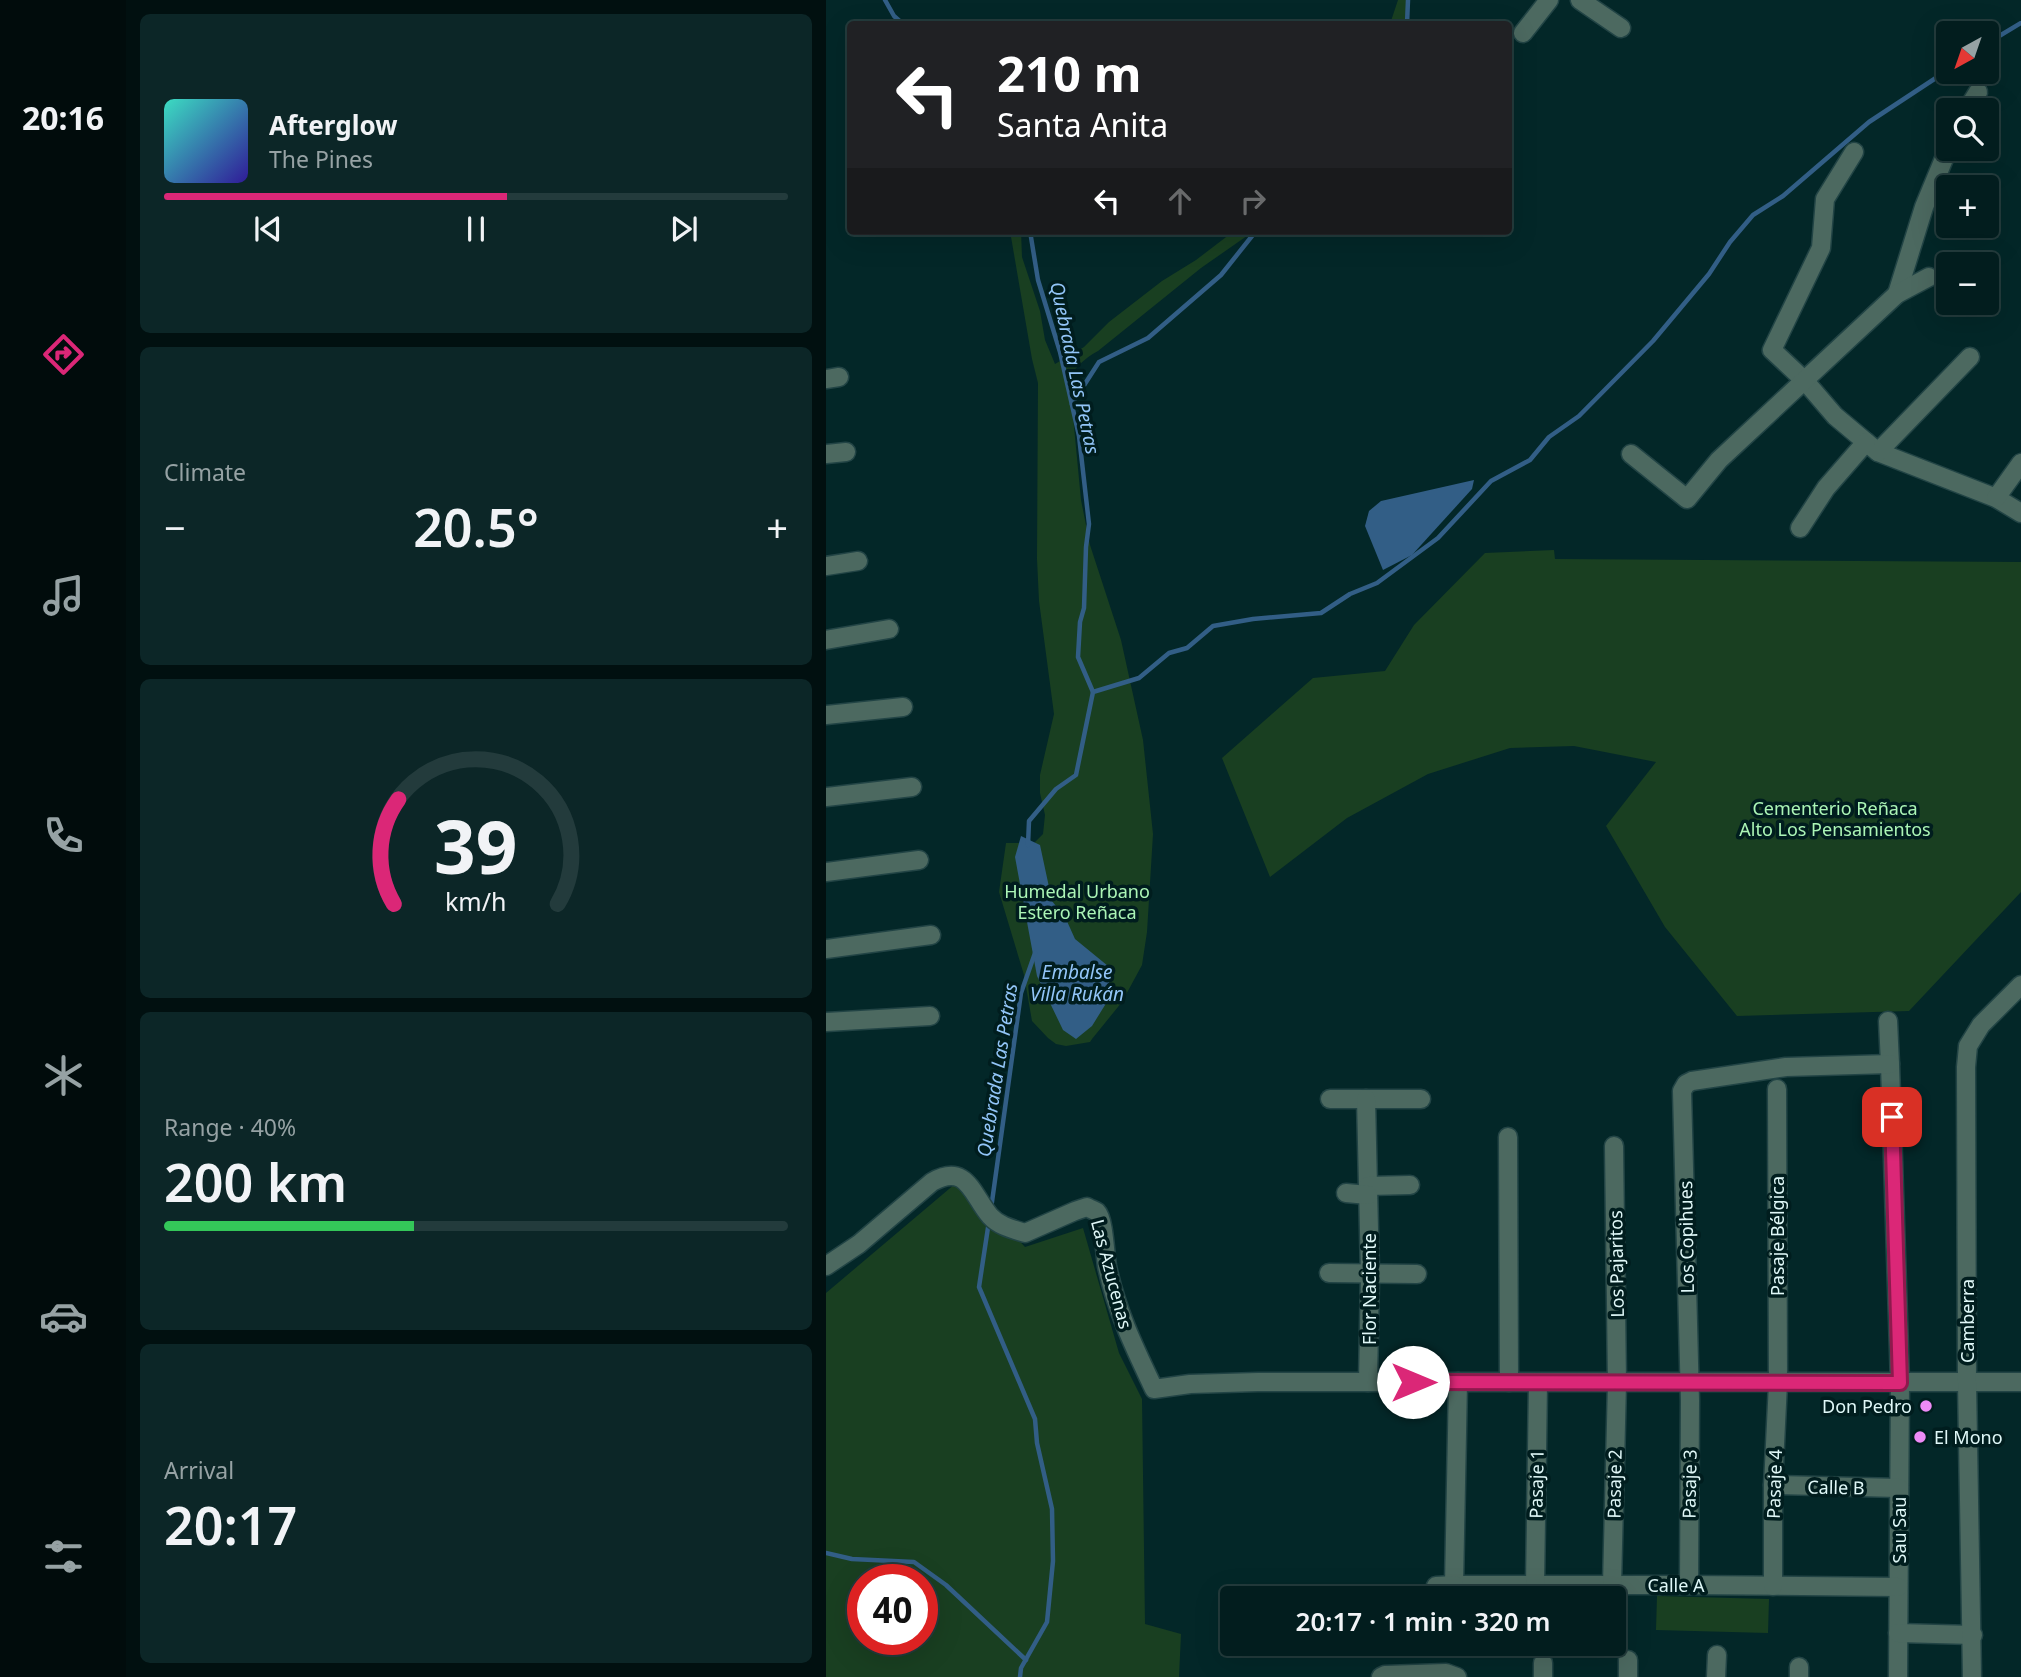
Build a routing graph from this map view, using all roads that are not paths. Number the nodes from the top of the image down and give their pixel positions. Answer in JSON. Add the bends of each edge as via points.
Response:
{"nodes":[{"id":1,"x":1549,"y":0,"type":"edge"},
{"id":2,"x":1580,"y":0,"type":"edge"},
{"id":3,"x":1621,"y":27,"type":"dead end"},
{"id":4,"x":1523,"y":33,"type":"dead end"},
{"id":5,"x":1978,"y":92,"type":"dead end"},
{"id":6,"x":1974,"y":98,"type":"edge"},
{"id":7,"x":1854,"y":152,"type":"dead end"},
{"id":8,"x":1943,"y":161,"type":"edge"},
{"id":9,"x":1929,"y":277,"type":"dead end"},
{"id":10,"x":1897,"y":295,"type":"junction"},
{"id":11,"x":1970,"y":356,"type":"dead end"},
{"id":12,"x":1805,"y":381,"type":"junction"},
{"id":13,"x":1872,"y":447,"type":"junction"},
{"id":14,"x":846,"y":452,"type":"dead end"},
{"id":15,"x":826,"y":454,"type":"edge"},
{"id":16,"x":1631,"y":454,"type":"dead end"},
{"id":17,"x":2021,"y":463,"type":"edge"},
{"id":18,"x":1996,"y":498,"type":"junction"},
{"id":19,"x":2021,"y":513,"type":"edge"},
{"id":20,"x":1800,"y":528,"type":"dead end"},
{"id":21,"x":858,"y":561,"type":"dead end"},
{"id":22,"x":826,"y":566,"type":"edge"},
{"id":23,"x":889,"y":629,"type":"dead end"},
{"id":24,"x":826,"y":640,"type":"edge"},
{"id":25,"x":903,"y":707,"type":"dead end"},
{"id":26,"x":826,"y":715,"type":"edge"},
{"id":27,"x":912,"y":787,"type":"dead end"},
{"id":28,"x":826,"y":797,"type":"edge"},
{"id":29,"x":919,"y":860,"type":"dead end"},
{"id":30,"x":826,"y":872,"type":"edge"},
{"id":31,"x":931,"y":935,"type":"dead end"},
{"id":32,"x":826,"y":949,"type":"edge"},
{"id":33,"x":2021,"y":985,"type":"edge"},
{"id":34,"x":930,"y":1016,"type":"dead end"},
{"id":35,"x":1888,"y":1021,"type":"dead end"},
{"id":36,"x":826,"y":1022,"type":"edge"},
{"id":37,"x":1891,"y":1063,"type":"junction"},
{"id":38,"x":1777,"y":1089,"type":"dead end"},
{"id":39,"x":1330,"y":1099,"type":"dead end"},
{"id":40,"x":1366,"y":1099,"type":"junction"},
{"id":41,"x":1421,"y":1099,"type":"dead end"},
{"id":42,"x":1508,"y":1137,"type":"dead end"},
{"id":43,"x":1615,"y":1146,"type":"dead end"},
{"id":44,"x":1410,"y":1185,"type":"dead end"},
{"id":45,"x":1368,"y":1191,"type":"junction"},
{"id":46,"x":1346,"y":1193,"type":"dead end"},
{"id":47,"x":826,"y":1266,"type":"edge"},
{"id":48,"x":1329,"y":1273,"type":"dead end"},
{"id":49,"x":1370,"y":1274,"type":"junction"},
{"id":50,"x":1417,"y":1274,"type":"dead end"},
{"id":51,"x":1368,"y":1382,"type":"junction"},
{"id":52,"x":1458,"y":1382,"type":"junction"},
{"id":53,"x":1509,"y":1382,"type":"junction"},
{"id":54,"x":1538,"y":1382,"type":"junction"},
{"id":55,"x":1967,"y":1382,"type":"junction"},
{"id":56,"x":2021,"y":1382,"type":"edge"},
{"id":57,"x":1617,"y":1383,"type":"junction"},
{"id":58,"x":1689,"y":1383,"type":"junction"},
{"id":59,"x":1778,"y":1383,"type":"junction"},
{"id":60,"x":1900,"y":1383,"type":"junction"},
{"id":61,"x":1773,"y":1485,"type":"junction"},
{"id":62,"x":1899,"y":1488,"type":"junction"},
{"id":63,"x":1535,"y":1585,"type":"junction"},
{"id":64,"x":1612,"y":1585,"type":"junction"},
{"id":65,"x":1689,"y":1585,"type":"junction"},
{"id":66,"x":1773,"y":1586,"type":"junction"},
{"id":67,"x":1898,"y":1587,"type":"junction"},
{"id":68,"x":1898,"y":1633,"type":"junction"},
{"id":69,"x":1973,"y":1635,"type":"junction"},
{"id":70,"x":1717,"y":1655,"type":"dead end"},
{"id":71,"x":1381,"y":1677,"type":"edge"},
{"id":72,"x":1457,"y":1677,"type":"edge"},
{"id":73,"x":1716,"y":1677,"type":"edge"},
{"id":74,"x":1898,"y":1677,"type":"edge"},
{"id":75,"x":1972,"y":1677,"type":"edge"}],
"edges":[{"from":1,"to":4,"type":"street"},
{"from":2,"to":3,"type":"street"},
{"from":5,"to":6,"type":"street"},
{"from":7,"to":12,"type":"street","via":[[1825,199],[1821,248],[1772,350]]},
{"from":8,"to":10,"type":"street"},
{"from":9,"to":10,"type":"street"},
{"from":10,"to":12,"type":"street"},
{"from":11,"to":13,"type":"street"},
{"from":12,"to":13,"type":"street","via":[[1835,416]]},
{"from":12,"to":16,"type":"street","via":[[1719,460],[1687,499]]},
{"from":13,"to":18,"type":"street"},
{"from":13,"to":20,"type":"street","via":[[1826,488]]},
{"from":14,"to":15,"type":"street"},
{"from":17,"to":18,"type":"street"},
{"from":18,"to":19,"type":"street"},
{"from":21,"to":22,"type":"street"},
{"from":23,"to":24,"type":"street"},
{"from":25,"to":26,"type":"street"},
{"from":27,"to":28,"type":"street"},
{"from":29,"to":30,"type":"street"},
{"from":31,"to":32,"type":"street"},
{"from":33,"to":55,"type":"street","name":"Camberra","via":[[1968,1045]]},
{"from":34,"to":36,"type":"street"},
{"from":35,"to":37,"type":"street","name":"Sau Sau"},
{"from":37,"to":58,"type":"street","name":"Los Copihues","via":[[1786,1067],[1686,1084],[1682,1091]]},
{"from":37,"to":60,"type":"street","name":"Sau Sau"},
{"from":38,"to":59,"type":"street","name":"Pasaje Bélgica"},
{"from":39,"to":40,"type":"street"},
{"from":40,"to":41,"type":"street"},
{"from":40,"to":45,"type":"street","name":"Flor Naciente"},
{"from":42,"to":53,"type":"street"},
{"from":43,"to":57,"type":"street","name":"Los Pajaritos"},
{"from":44,"to":45,"type":"street"},
{"from":45,"to":46,"type":"street"},
{"from":45,"to":49,"type":"street","name":"Flor Naciente"},
{"from":47,"to":51,"type":"street","name":"Las Azucenas","via":[[932,1182],[946,1176],[962,1178],[1000,1225],[1025,1233],[1087,1207],[1097,1212],[1120,1314],[1154,1389],[1190,1384]]},
{"from":48,"to":49,"type":"street"},
{"from":49,"to":50,"type":"street"},
{"from":49,"to":51,"type":"street","name":"Flor Naciente"},
{"from":51,"to":52,"type":"street","name":"Las Azucenas"},
{"from":52,"to":53,"type":"street","name":"Las Azucenas"},
{"from":52,"to":63,"type":"street","name":"Calle A","via":[[1445,1586]]},
{"from":53,"to":54,"type":"street","name":"Las Azucenas"},
{"from":54,"to":57,"type":"street","name":"Las Azucenas"},
{"from":54,"to":63,"type":"street","name":"Pasaje 1"},
{"from":55,"to":56,"type":"street","name":"Las Azucenas"},
{"from":55,"to":60,"type":"street","name":"Las Azucenas"},
{"from":55,"to":69,"type":"street","name":"Camberra"},
{"from":57,"to":58,"type":"street","name":"Las Azucenas"},
{"from":57,"to":64,"type":"street","name":"Pasaje 2"},
{"from":58,"to":59,"type":"street","name":"Las Azucenas"},
{"from":58,"to":65,"type":"street","name":"Pasaje 3"},
{"from":59,"to":60,"type":"street","name":"Las Azucenas"},
{"from":59,"to":61,"type":"street","name":"Pasaje 4"},
{"from":60,"to":62,"type":"street","name":"Sau Sau"},
{"from":61,"to":62,"type":"street","name":"Calle B"},
{"from":61,"to":66,"type":"street","name":"Pasaje 4"},
{"from":62,"to":67,"type":"street","name":"Sau Sau"},
{"from":63,"to":64,"type":"street","name":"Calle A"},
{"from":64,"to":65,"type":"street","name":"Calle A"},
{"from":65,"to":66,"type":"street","name":"Calle A"},
{"from":66,"to":67,"type":"street","name":"Calle A"},
{"from":67,"to":68,"type":"street","name":"Sau Sau"},
{"from":68,"to":69,"type":"street"},
{"from":68,"to":74,"type":"street","name":"Sau Sau"},
{"from":69,"to":75,"type":"street","name":"Camberra"},
{"from":70,"to":73,"type":"street"},
{"from":71,"to":72,"type":"street","via":[[1446,1673]]}]}
